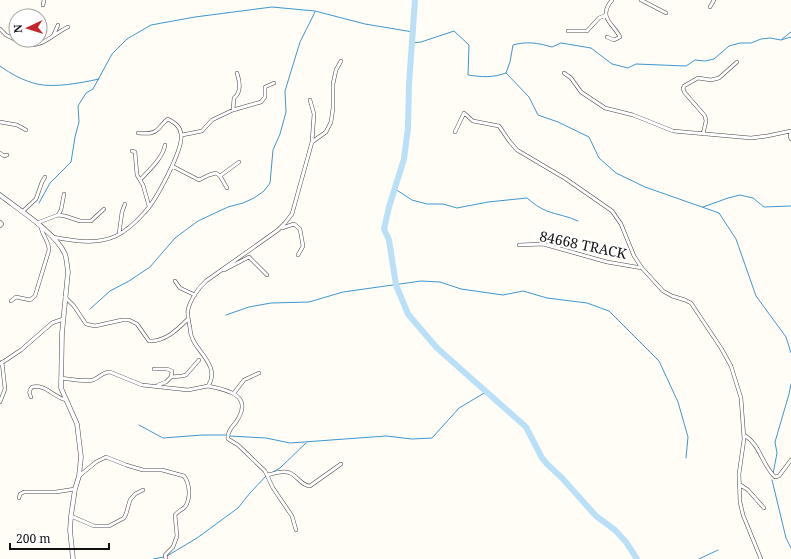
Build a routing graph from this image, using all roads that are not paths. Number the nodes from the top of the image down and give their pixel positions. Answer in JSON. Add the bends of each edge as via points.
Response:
{"nodes":[{"id":1,"x":44,"y":0,"type":"edge"},
{"id":2,"x":612,"y":0,"type":"edge"},
{"id":3,"x":641,"y":0,"type":"edge"},
{"id":4,"x":714,"y":0,"type":"edge"},
{"id":5,"x":42,"y":5,"type":"dead end"},
{"id":6,"x":710,"y":7,"type":"dead end"},
{"id":7,"x":666,"y":13,"type":"dead end"},
{"id":8,"x":606,"y":15,"type":"junction"},
{"id":9,"x":58,"y":26,"type":"dead end"},
{"id":10,"x":68,"y":27,"type":"dead end"},
{"id":11,"x":0,"y":29,"type":"edge"},
{"id":12,"x":568,"y":31,"type":"dead end"},
{"id":13,"x":8,"y":36,"type":"edge"},
{"id":14,"x":53,"y":36,"type":"junction"},
{"id":15,"x":607,"y":37,"type":"dead end"},
{"id":16,"x":48,"y":40,"type":"edge"},
{"id":17,"x":341,"y":61,"type":"dead end"},
{"id":18,"x":737,"y":62,"type":"dead end"},
{"id":19,"x":237,"y":73,"type":"dead end"},
{"id":20,"x":564,"y":73,"type":"dead end"},
{"id":21,"x":274,"y":83,"type":"dead end"},
{"id":22,"x":310,"y":100,"type":"dead end"},
{"id":23,"x":233,"y":110,"type":"junction"},
{"id":24,"x":0,"y":122,"type":"edge"},
{"id":25,"x":26,"y":130,"type":"dead end"},
{"id":26,"x":791,"y":131,"type":"edge"},
{"id":27,"x":455,"y":132,"type":"dead end"},
{"id":28,"x":138,"y":133,"type":"dead end"},
{"id":29,"x":703,"y":134,"type":"junction"},
{"id":30,"x":182,"y":135,"type":"junction"},
{"id":31,"x":791,"y":140,"type":"edge"},
{"id":32,"x":312,"y":142,"type":"junction"},
{"id":33,"x":165,"y":144,"type":"dead end"},
{"id":34,"x":132,"y":151,"type":"dead end"},
{"id":35,"x":0,"y":153,"type":"edge"},
{"id":36,"x":7,"y":155,"type":"dead end"},
{"id":37,"x":239,"y":162,"type":"dead end"},
{"id":38,"x":172,"y":166,"type":"junction"},
{"id":39,"x":220,"y":176,"type":"junction"},
{"id":40,"x":45,"y":177,"type":"dead end"},
{"id":41,"x":140,"y":180,"type":"junction"},
{"id":42,"x":227,"y":188,"type":"dead end"},
{"id":43,"x":64,"y":194,"type":"dead end"},
{"id":44,"x":0,"y":195,"type":"edge"},
{"id":45,"x":125,"y":204,"type":"dead end"},
{"id":46,"x":150,"y":206,"type":"junction"},
{"id":47,"x":104,"y":209,"type":"dead end"},
{"id":48,"x":22,"y":212,"type":"junction"},
{"id":49,"x":58,"y":215,"type":"junction"},
{"id":50,"x":0,"y":222,"type":"edge"},
{"id":51,"x":36,"y":223,"type":"junction"},
{"id":52,"x":0,"y":226,"type":"edge"},
{"id":53,"x":41,"y":227,"type":"junction"},
{"id":54,"x":281,"y":228,"type":"junction"},
{"id":55,"x":119,"y":234,"type":"junction"},
{"id":56,"x":53,"y":237,"type":"junction"},
{"id":57,"x":519,"y":245,"type":"dead end"},
{"id":58,"x":298,"y":255,"type":"dead end"},
{"id":59,"x":642,"y":268,"type":"junction"},
{"id":60,"x":219,"y":272,"type":"junction"},
{"id":61,"x":267,"y":275,"type":"dead end"},
{"id":62,"x":175,"y":281,"type":"dead end"},
{"id":63,"x":195,"y":295,"type":"junction"},
{"id":64,"x":65,"y":297,"type":"junction"},
{"id":65,"x":11,"y":301,"type":"dead end"},
{"id":66,"x":63,"y":319,"type":"junction"},
{"id":67,"x":188,"y":320,"type":"junction"},
{"id":68,"x":199,"y":360,"type":"dead end"},
{"id":69,"x":1,"y":363,"type":"edge"},
{"id":70,"x":154,"y":369,"type":"dead end"},
{"id":71,"x":259,"y":373,"type":"dead end"},
{"id":72,"x":171,"y":377,"type":"junction"},
{"id":73,"x":61,"y":378,"type":"junction"},
{"id":74,"x":155,"y":386,"type":"junction"},
{"id":75,"x":208,"y":386,"type":"junction"},
{"id":76,"x":234,"y":393,"type":"junction"},
{"id":77,"x":31,"y":397,"type":"dead end"},
{"id":78,"x":66,"y":400,"type":"junction"},
{"id":79,"x":0,"y":402,"type":"edge"},
{"id":80,"x":744,"y":435,"type":"junction"},
{"id":81,"x":791,"y":460,"type":"edge"},
{"id":82,"x":341,"y":464,"type":"dead end"},
{"id":83,"x":267,"y":475,"type":"junction"},
{"id":84,"x":79,"y":476,"type":"junction"},
{"id":85,"x":739,"y":484,"type":"junction"},
{"id":86,"x":75,"y":489,"type":"junction"},
{"id":87,"x":143,"y":490,"type":"dead end"},
{"id":88,"x":19,"y":498,"type":"dead end"},
{"id":89,"x":764,"y":508,"type":"dead end"},
{"id":90,"x":71,"y":516,"type":"junction"},
{"id":91,"x":296,"y":530,"type":"dead end"},
{"id":92,"x":73,"y":559,"type":"edge"},
{"id":93,"x":166,"y":559,"type":"edge"},
{"id":94,"x":762,"y":559,"type":"edge"}],
"edges":[{"from":1,"to":5,"type":"street"},
{"from":2,"to":8,"type":"street"},
{"from":3,"to":7,"type":"street"},
{"from":4,"to":6,"type":"street"},
{"from":8,"to":12,"type":"street","via":[[599,18],[587,31]]},
{"from":8,"to":15,"type":"street","via":[[609,24],[620,37],[614,40]]},
{"from":9,"to":14,"type":"street"},
{"from":10,"to":14,"type":"street"},
{"from":11,"to":13,"type":"street"},
{"from":14,"to":16,"type":"street"},
{"from":17,"to":32,"type":"street","via":[[332,84],[331,122],[326,132]]},
{"from":18,"to":29,"type":"street","via":[[719,78],[698,78],[684,86],[685,93],[705,116]]},
{"from":19,"to":23,"type":"street","via":[[239,91],[234,98]]},
{"from":20,"to":29,"type":"street","via":[[581,92],[608,109],[673,131]]},
{"from":21,"to":23,"type":"street","via":[[265,88],[265,97],[262,101]]},
{"from":22,"to":32,"type":"street","via":[[314,114]]},
{"from":23,"to":30,"type":"street","via":[[212,120],[202,131]]},
{"from":24,"to":25,"type":"street"},
{"from":26,"to":29,"type":"street","via":[[751,138]]},
{"from":26,"to":31,"type":"street"},
{"from":27,"to":59,"type":"street","via":[[464,113],[477,122],[499,126],[517,150],[566,179],[612,211]]},
{"from":28,"to":30,"type":"street","via":[[156,131],[168,119],[178,125]]},
{"from":30,"to":38,"type":"street"},
{"from":32,"to":54,"type":"street","via":[[294,208]]},
{"from":33,"to":41,"type":"street","via":[[155,163]]},
{"from":34,"to":41,"type":"street","via":[[136,154],[136,172]]},
{"from":35,"to":36,"type":"street"},
{"from":37,"to":39,"type":"street"},
{"from":38,"to":39,"type":"street","via":[[200,180],[216,173]]},
{"from":38,"to":46,"type":"street"},
{"from":39,"to":42,"type":"street"},
{"from":40,"to":48,"type":"street","via":[[36,199]]},
{"from":41,"to":46,"type":"street"},
{"from":43,"to":49,"type":"street"},
{"from":44,"to":48,"type":"street"},
{"from":45,"to":55,"type":"street"},
{"from":46,"to":55,"type":"street","via":[[131,226]]},
{"from":47,"to":49,"type":"street","via":[[91,221]]},
{"from":48,"to":51,"type":"street"},
{"from":49,"to":51,"type":"street"},
{"from":50,"to":52,"type":"street"},
{"from":51,"to":53,"type":"street"},
{"from":53,"to":56,"type":"street"},
{"from":53,"to":65,"type":"street","via":[[49,250],[35,296],[30,300],[16,296]]},
{"from":54,"to":58,"type":"street","via":[[294,224],[300,229],[303,246]]},
{"from":54,"to":60,"type":"street"},
{"from":55,"to":56,"type":"street","via":[[95,241],[73,241]]},
{"from":56,"to":64,"type":"street","via":[[62,249],[67,263]]},
{"from":57,"to":59,"type":"street","name":"84668 TRACK","via":[[543,244],[603,261]]},
{"from":59,"to":80,"type":"street","via":[[663,291],[691,303],[718,343],[731,366],[741,398]]},
{"from":60,"to":61,"type":"street","via":[[248,256]]},
{"from":60,"to":63,"type":"street","via":[[202,284]]},
{"from":62,"to":63,"type":"street","via":[[180,288]]},
{"from":63,"to":67,"type":"street","via":[[189,305]]},
{"from":64,"to":66,"type":"street"},
{"from":64,"to":67,"type":"street","via":[[86,324],[95,326],[128,320],[137,324],[149,341],[167,336]]},
{"from":66,"to":69,"type":"street","via":[[47,326],[38,337]]},
{"from":66,"to":73,"type":"street"},
{"from":67,"to":75,"type":"street","via":[[192,338],[211,368],[212,378]]},
{"from":68,"to":72,"type":"street","via":[[186,375]]},
{"from":69,"to":79,"type":"street","via":[[5,389]]},
{"from":70,"to":72,"type":"street","via":[[170,370]]},
{"from":71,"to":76,"type":"street","via":[[244,380]]},
{"from":72,"to":74,"type":"street"},
{"from":73,"to":74,"type":"street","via":[[91,380],[110,372],[139,384]]},
{"from":73,"to":78,"type":"street","via":[[61,388]]},
{"from":74,"to":75,"type":"street","via":[[188,390]]},
{"from":75,"to":76,"type":"street"},
{"from":76,"to":83,"type":"street","via":[[238,396],[242,409],[228,433],[228,439],[244,450]]},
{"from":77,"to":78,"type":"street","via":[[30,390],[33,386],[38,386]]},
{"from":78,"to":84,"type":"street","via":[[77,424],[81,457]]},
{"from":80,"to":81,"type":"street","via":[[755,444],[775,478]]},
{"from":80,"to":85,"type":"street"},
{"from":82,"to":83,"type":"street","via":[[310,486],[305,486],[290,472]]},
{"from":83,"to":91,"type":"street","via":[[292,516]]},
{"from":84,"to":86,"type":"street"},
{"from":84,"to":93,"type":"street","via":[[106,457],[143,470],[160,470],[184,476],[189,488],[188,497],[185,507],[176,514],[177,536],[173,547],[165,555]]},
{"from":85,"to":89,"type":"street"},
{"from":85,"to":94,"type":"street","via":[[742,510]]},
{"from":86,"to":88,"type":"street","via":[[24,492]]},
{"from":86,"to":90,"type":"street"},
{"from":87,"to":90,"type":"street","via":[[130,500],[124,518],[109,526],[94,526]]},
{"from":90,"to":92,"type":"street"}]}
